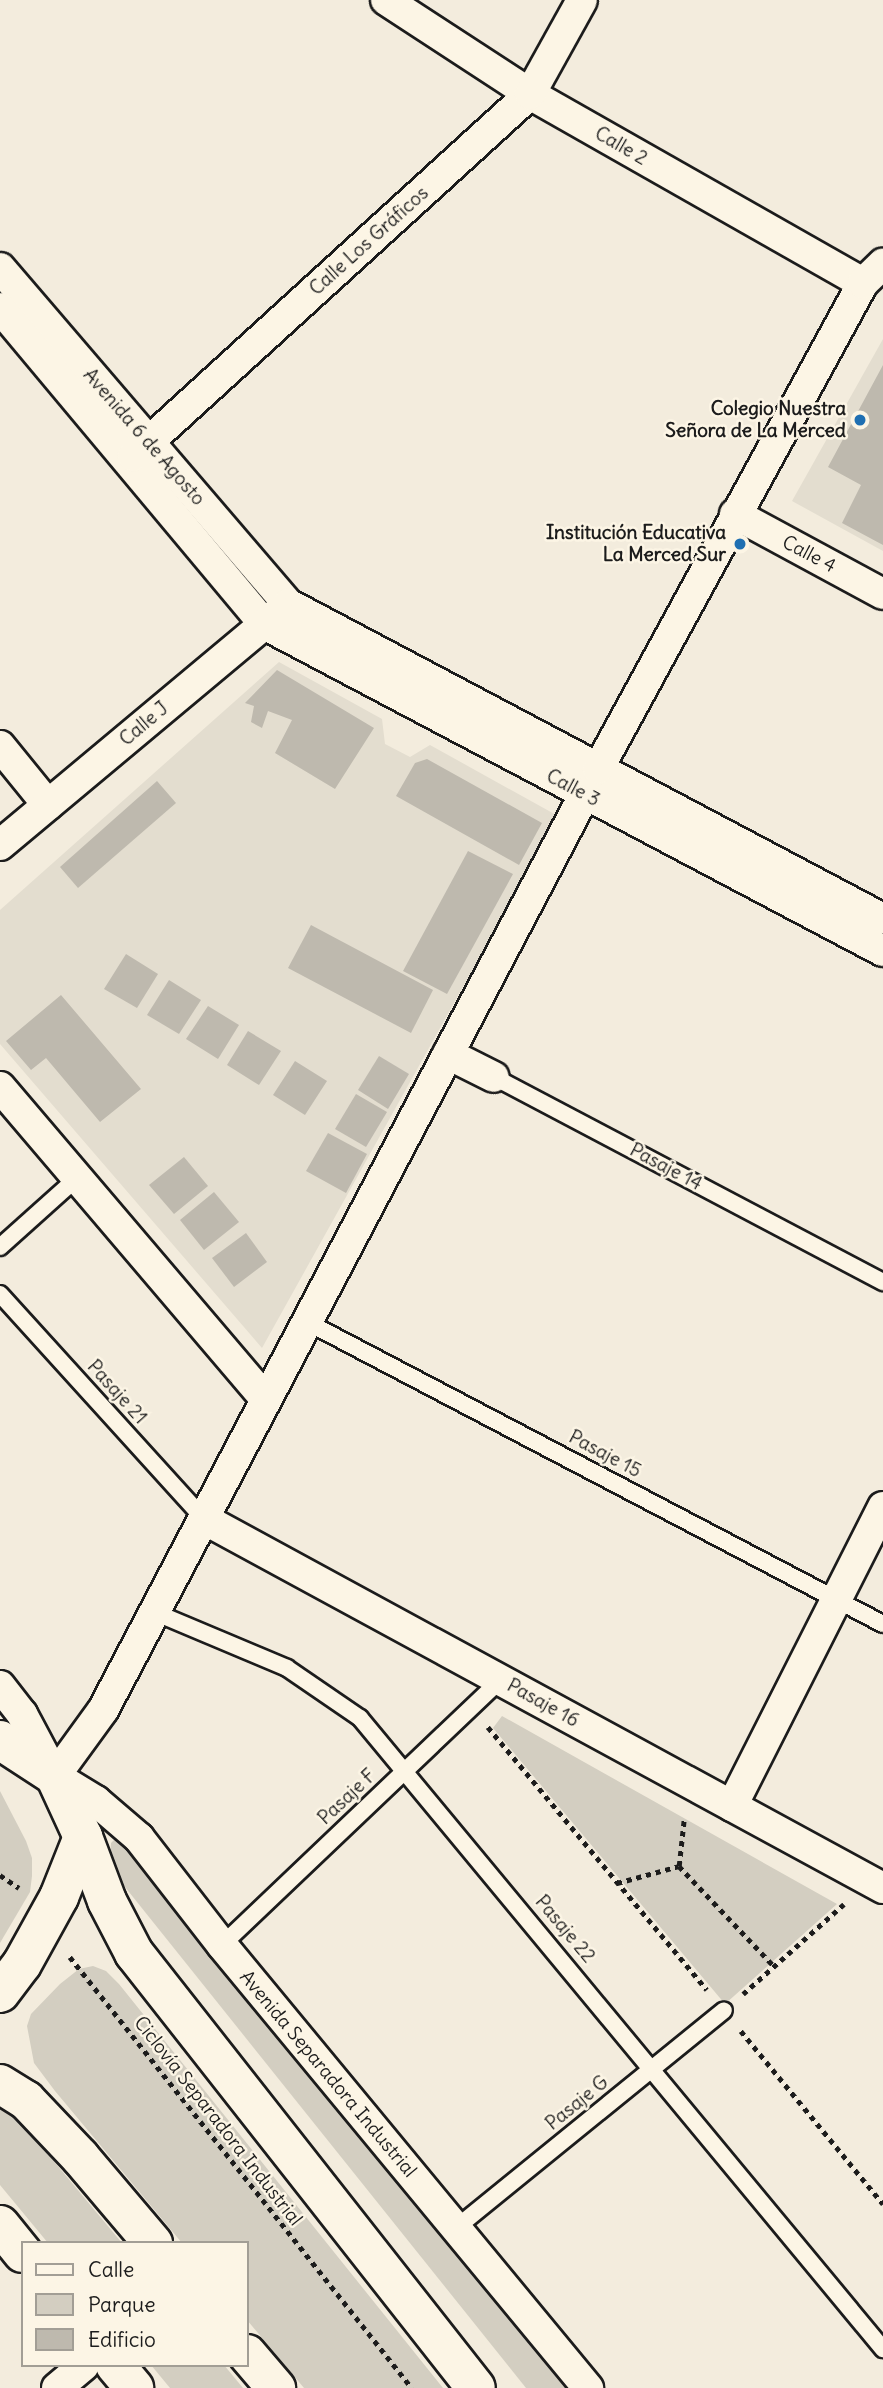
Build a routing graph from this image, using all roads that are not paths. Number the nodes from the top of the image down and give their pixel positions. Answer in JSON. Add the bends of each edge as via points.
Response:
{"nodes":[{"id":1,"x":386,"y":0,"type":"edge"},
{"id":2,"x":582,"y":0,"type":"edge"},
{"id":3,"x":530,"y":94,"type":"junction"},
{"id":4,"x":0,"y":268,"type":"edge"},
{"id":5,"x":873,"y":274,"type":"edge"},
{"id":6,"x":0,"y":307,"type":"edge"},
{"id":7,"x":138,"y":451,"type":"junction"},
{"id":8,"x":735,"y":514,"type":"junction"},
{"id":9,"x":883,"y":594,"type":"edge"},
{"id":10,"x":288,"y":604,"type":"junction"},
{"id":11,"x":264,"y":624,"type":"junction"},
{"id":12,"x":0,"y":746,"type":"edge"},
{"id":13,"x":591,"y":781,"type":"junction"},
{"id":14,"x":48,"y":804,"type":"junction"},
{"id":15,"x":0,"y":845,"type":"edge"},
{"id":16,"x":883,"y":919,"type":"edge"},
{"id":17,"x":883,"y":951,"type":"edge"},
{"id":18,"x":448,"y":1054,"type":"junction"},
{"id":19,"x":494,"y":1077,"type":"joint"},
{"id":20,"x":0,"y":1087,"type":"edge"},
{"id":21,"x":78,"y":1178,"type":"junction"},
{"id":22,"x":0,"y":1247,"type":"edge"},
{"id":23,"x":883,"y":1282,"type":"edge"},
{"id":24,"x":0,"y":1294,"type":"edge"},
{"id":25,"x":307,"y":1322,"type":"junction"},
{"id":26,"x":266,"y":1399,"type":"junction"},
{"id":27,"x":883,"y":1507,"type":"edge"},
{"id":28,"x":204,"y":1519,"type":"junction"},
{"id":29,"x":834,"y":1599,"type":"junction"},
{"id":30,"x":154,"y":1612,"type":"junction"},
{"id":31,"x":883,"y":1624,"type":"edge"},
{"id":32,"x":500,"y":1680,"type":"junction"},
{"id":33,"x":0,"y":1686,"type":"edge"},
{"id":34,"x":0,"y":1740,"type":"edge"},
{"id":35,"x":406,"y":1770,"type":"junction"},
{"id":36,"x":55,"y":1776,"type":"junction"},
{"id":37,"x":732,"y":1806,"type":"junction"},
{"id":38,"x":83,"y":1837,"type":"junction"},
{"id":39,"x":876,"y":1884,"type":"edge"},
{"id":40,"x":222,"y":1945,"type":"junction"},
{"id":41,"x":0,"y":1993,"type":"edge"},
{"id":42,"x":724,"y":2010,"type":"road end"},
{"id":43,"x":652,"y":2069,"type":"junction"},
{"id":44,"x":0,"y":2084,"type":"edge"},
{"id":45,"x":0,"y":2225,"type":"edge"},
{"id":46,"x":456,"y":2228,"type":"junction"},
{"id":47,"x":151,"y":2241,"type":"edge"},
{"id":48,"x":21,"y":2251,"type":"edge"},
{"id":49,"x":883,"y":2348,"type":"edge"},
{"id":50,"x":248,"y":2355,"type":"edge"},
{"id":51,"x":82,"y":2367,"type":"edge"},
{"id":52,"x":117,"y":2367,"type":"edge"},
{"id":53,"x":57,"y":2388,"type":"edge"},
{"id":54,"x":134,"y":2388,"type":"edge"},
{"id":55,"x":276,"y":2388,"type":"edge"},
{"id":56,"x":476,"y":2388,"type":"edge"},
{"id":57,"x":588,"y":2388,"type":"edge"}],
"edges":[{"from":1,"to":3,"type":"street","name":"Calle 2"},
{"from":2,"to":3,"type":"street","name":"Calle Los Gráficos"},
{"from":3,"to":5,"type":"street","name":"Calle 2"},
{"from":3,"to":7,"type":"street","name":"Calle Los Gráficos"},
{"from":4,"to":7,"type":"street","name":"Avenida 6 de Agosto"},
{"from":5,"to":8,"type":"street"},
{"from":6,"to":7,"type":"street","name":"Avenida 6 de Agosto"},
{"from":7,"to":10,"type":"street","name":"Avenida 6 de Agosto"},
{"from":7,"to":11,"type":"street","name":"Avenida 6 de Agosto"},
{"from":8,"to":9,"type":"street","name":"Calle 4"},
{"from":8,"to":13,"type":"street"},
{"from":10,"to":11,"type":"street","name":"Calle J"},
{"from":10,"to":13,"type":"street","name":"Calle 3"},
{"from":11,"to":13,"type":"street","name":"Calle 3"},
{"from":11,"to":14,"type":"street","name":"Calle J"},
{"from":12,"to":14,"type":"street"},
{"from":13,"to":16,"type":"street","name":"Calle 3"},
{"from":13,"to":17,"type":"street","name":"Calle 3"},
{"from":13,"to":18,"type":"street"},
{"from":14,"to":15,"type":"street","name":"Calle J"},
{"from":18,"to":19,"type":"street","name":"Pasaje 14"},
{"from":18,"to":25,"type":"street"},
{"from":19,"to":23,"type":"lane","name":"Pasaje 14"},
{"from":20,"to":21,"type":"street"},
{"from":21,"to":22,"type":"lane"},
{"from":21,"to":26,"type":"street"},
{"from":24,"to":28,"type":"lane","name":"Pasaje 21"},
{"from":25,"to":26,"type":"street"},
{"from":25,"to":29,"type":"lane","name":"Pasaje 15"},
{"from":26,"to":28,"type":"street"},
{"from":27,"to":29,"type":"street"},
{"from":28,"to":30,"type":"street"},
{"from":28,"to":32,"type":"street","name":"Pasaje 16"},
{"from":29,"to":31,"type":"lane","name":"Pasaje 15"},
{"from":29,"to":37,"type":"street"},
{"from":30,"to":35,"type":"lane","name":"Pasaje 22","via":[[287,1668],[360,1718]]},
{"from":30,"to":36,"type":"street","via":[[103,1710]]},
{"from":32,"to":35,"type":"lane","name":"Pasaje F"},
{"from":32,"to":37,"type":"street","name":"Pasaje 16"},
{"from":33,"to":36,"type":"street","via":[[22,1714]]},
{"from":34,"to":36,"type":"main road","name":"Avenida Separadora Industrial"},
{"from":35,"to":40,"type":"lane","name":"Pasaje F"},
{"from":35,"to":43,"type":"lane","name":"Pasaje 22"},
{"from":36,"to":38,"type":"main road"},
{"from":36,"to":40,"type":"street","name":"Avenida Separadora Industrial","via":[[96,1801],[139,1838]]},
{"from":37,"to":39,"type":"street","name":"Pasaje 16"},
{"from":38,"to":41,"type":"main road","via":[[59,1897],[22,1964]]},
{"from":38,"to":56,"type":"main road","via":[[107,1901],[134,1954]]},
{"from":40,"to":46,"type":"street","name":"Avenida Separadora Industrial"},
{"from":42,"to":43,"type":"lane","name":"Pasaje G"},
{"from":43,"to":46,"type":"lane","name":"Pasaje G"},
{"from":43,"to":49,"type":"lane","name":"Pasaje 22"},
{"from":44,"to":47,"type":"main road","via":[[26,2101],[80,2157]]},
{"from":45,"to":48,"type":"main road"},
{"from":46,"to":57,"type":"street","name":"Avenida Separadora Industrial"},
{"from":50,"to":55,"type":"main road"},
{"from":51,"to":53,"type":"street"},
{"from":52,"to":54,"type":"main road"}]}
